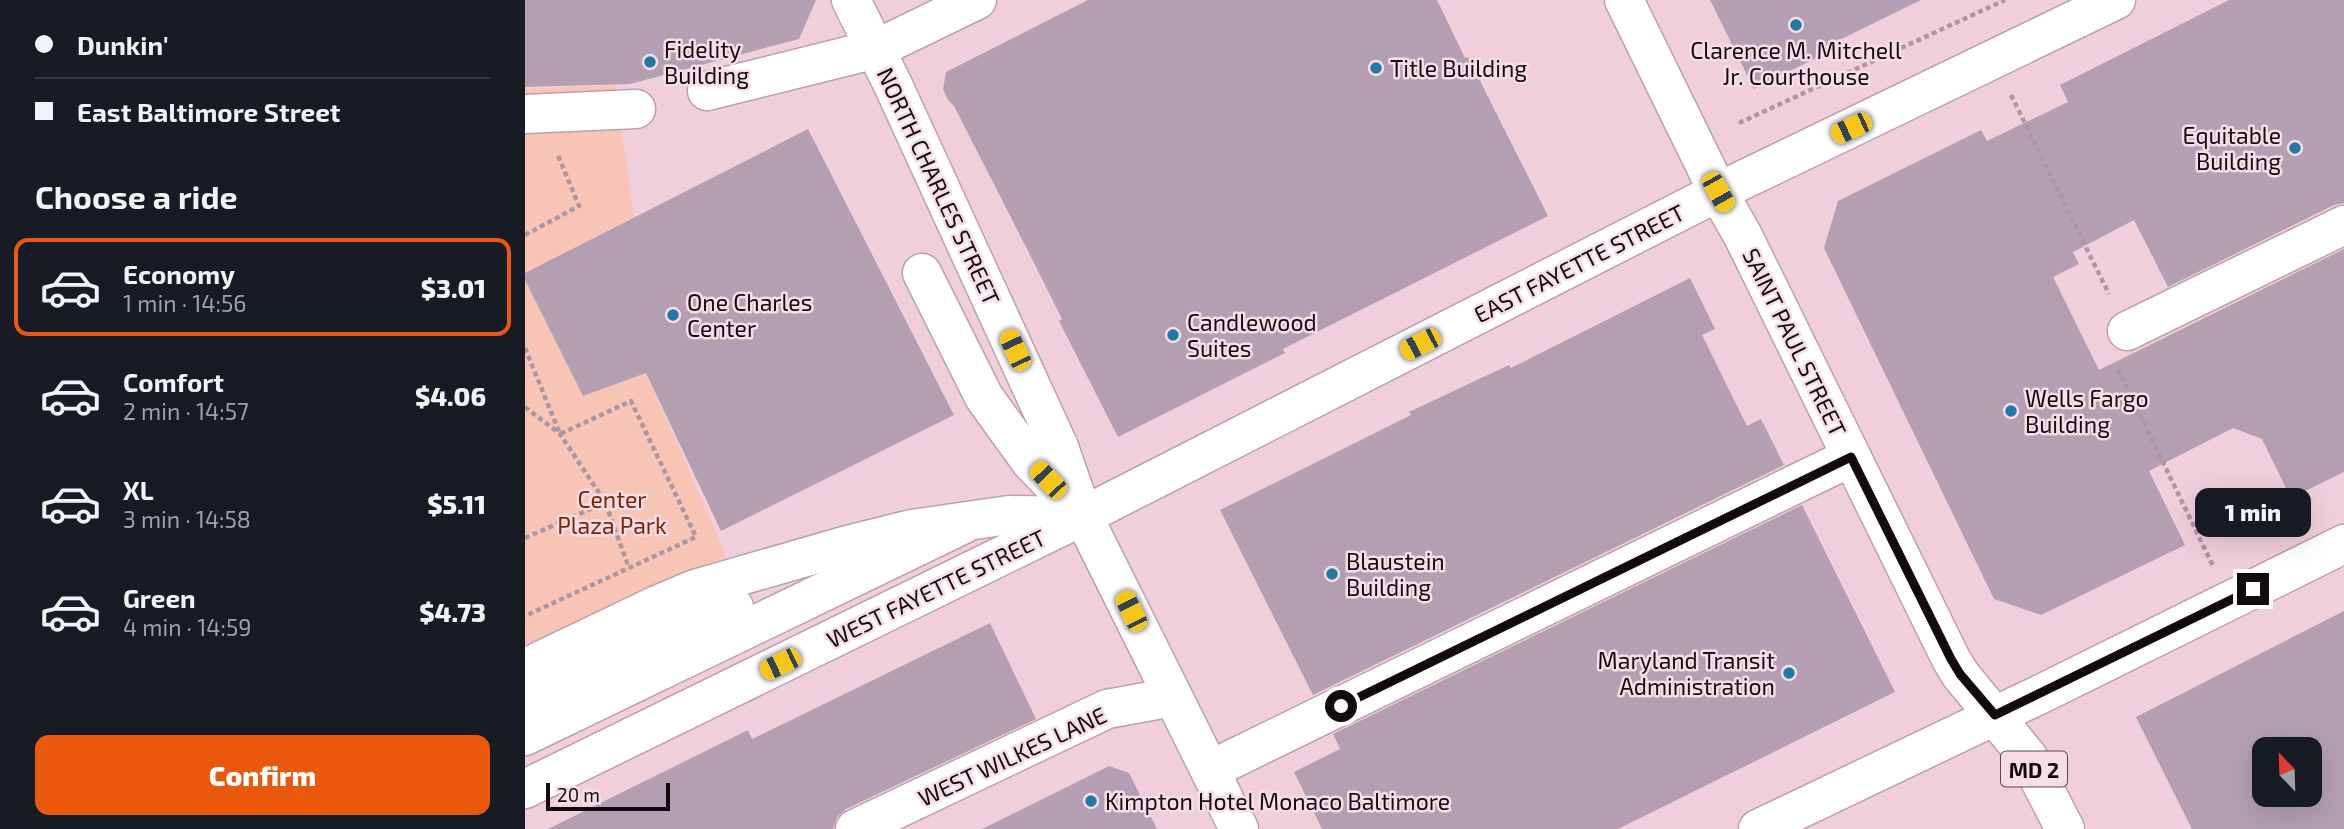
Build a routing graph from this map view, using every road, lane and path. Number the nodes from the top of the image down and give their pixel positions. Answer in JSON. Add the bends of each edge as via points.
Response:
{"nodes":[{"id":1,"x":851,"y":0,"type":"edge"},
{"id":2,"x":977,"y":0,"type":"edge"},
{"id":3,"x":1624,"y":0,"type":"edge"},
{"id":4,"x":2005,"y":0,"type":"edge"},
{"id":5,"x":2116,"y":0,"type":"edge"},
{"id":6,"x":876,"y":49,"type":"junction"},
{"id":7,"x":707,"y":91,"type":"dead end"},
{"id":8,"x":636,"y":109,"type":"dead end"},
{"id":9,"x":532,"y":114,"type":"edge"},
{"id":10,"x":1739,"y":123,"type":"dead end"},
{"id":11,"x":1718,"y":192,"type":"junction"},
{"id":12,"x":2344,"y":225,"type":"edge"},
{"id":13,"x":525,"y":235,"type":"edge"},
{"id":14,"x":922,"y":273,"type":"dead end"},
{"id":15,"x":2127,"y":331,"type":"dead end"},
{"id":16,"x":525,"y":348,"type":"edge"},
{"id":17,"x":525,"y":407,"type":"edge"},
{"id":18,"x":560,"y":434,"type":"junction"},
{"id":19,"x":1851,"y":457,"type":"junction"},
{"id":20,"x":605,"y":502,"type":"junction"},
{"id":21,"x":1083,"y":516,"type":"junction"},
{"id":22,"x":972,"y":520,"type":"junction"},
{"id":23,"x":525,"y":538,"type":"edge"},
{"id":24,"x":2344,"y":544,"type":"edge"},
{"id":25,"x":628,"y":568,"type":"junction"},
{"id":26,"x":734,"y":607,"type":"dead end"},
{"id":27,"x":525,"y":616,"type":"edge"},
{"id":28,"x":525,"y":668,"type":"edge"},
{"id":29,"x":1173,"y":697,"type":"junction"},
{"id":30,"x":525,"y":706,"type":"edge"},
{"id":31,"x":1995,"y":715,"type":"junction"},
{"id":32,"x":525,"y":736,"type":"edge"},
{"id":33,"x":1210,"y":770,"type":"junction"},
{"id":34,"x":525,"y":789,"type":"edge"},
{"id":35,"x":855,"y":829,"type":"edge"},
{"id":36,"x":1239,"y":829,"type":"edge"},
{"id":37,"x":1758,"y":829,"type":"edge"},
{"id":38,"x":2065,"y":829,"type":"edge"}],
"edges":[{"from":1,"to":6,"type":"main road","name":"NORTH CHARLES STREET"},
{"from":2,"to":6,"type":"main road"},
{"from":3,"to":11,"type":"main road","name":"SAINT PAUL STREET","number":"MD 2"},
{"from":4,"to":10,"type":"path"},
{"from":5,"to":11,"type":"main road","name":"EAST FAYETTE STREET"},
{"from":6,"to":7,"type":"main road"},
{"from":6,"to":21,"type":"main road","name":"NORTH CHARLES STREET","via":[[1059,447]]},
{"from":8,"to":9,"type":"main road"},
{"from":9,"to":13,"type":"path","via":[[579,206]]},
{"from":11,"to":19,"type":"main road","name":"SAINT PAUL STREET","number":"MD 2"},
{"from":11,"to":21,"type":"main road","name":"EAST FAYETTE STREET"},
{"from":12,"to":15,"type":"main road"},
{"from":14,"to":21,"type":"main road","via":[[984,397],[1030,461]]},
{"from":16,"to":18,"type":"path"},
{"from":17,"to":18,"type":"path"},
{"from":18,"to":20,"type":"path"},
{"from":18,"to":25,"type":"path","via":[[631,401],[696,537]]},
{"from":19,"to":31,"type":"main road","name":"SAINT PAUL STREET","number":"MD 2","via":[[1951,659]]},
{"from":19,"to":33,"type":"main road"},
{"from":20,"to":23,"type":"path"},
{"from":20,"to":25,"type":"path"},
{"from":21,"to":22,"type":"main road","via":[[1009,515]]},
{"from":21,"to":29,"type":"main road","name":"NORTH CHARLES STREET"},
{"from":21,"to":34,"type":"main road","name":"WEST FAYETTE STREET"},
{"from":22,"to":28,"type":"main road","via":[[912,529],[695,589]]},
{"from":22,"to":32,"type":"main road"},
{"from":24,"to":31,"type":"main road"},
{"from":25,"to":27,"type":"path"},
{"from":26,"to":30,"type":"main road"},
{"from":29,"to":33,"type":"main road","name":"NORTH CHARLES STREET"},
{"from":29,"to":35,"type":"main road","name":"WEST WILKES LANE","via":[[1107,709]]},
{"from":31,"to":37,"type":"main road"},
{"from":31,"to":38,"type":"main road","number":"MD 2","via":[[2028,757]]},
{"from":33,"to":36,"type":"main road","name":"NORTH CHARLES STREET"}]}
